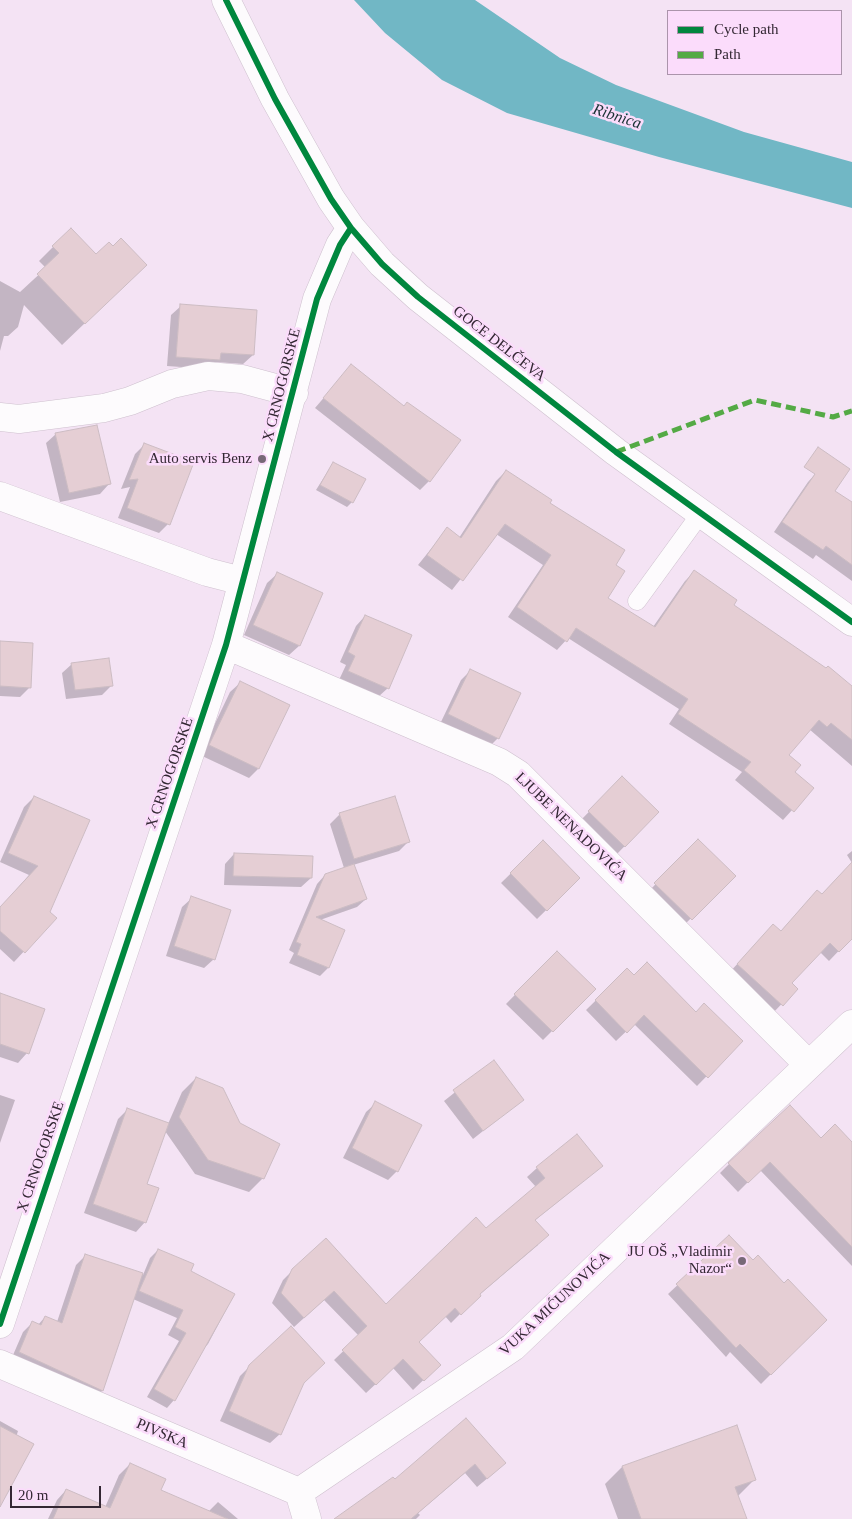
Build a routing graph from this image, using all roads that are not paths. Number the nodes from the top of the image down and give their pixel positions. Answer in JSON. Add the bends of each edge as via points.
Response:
{"nodes":[{"id":1,"x":226,"y":0,"type":"edge"},
{"id":2,"x":352,"y":228,"type":"junction"},
{"id":3,"x":294,"y":392,"type":"junction"},
{"id":4,"x":0,"y":417,"type":"edge"},
{"id":5,"x":0,"y":496,"type":"edge"},
{"id":6,"x":701,"y":513,"type":"junction"},
{"id":7,"x":242,"y":581,"type":"junction"},
{"id":8,"x":636,"y":601,"type":"dead end"},
{"id":9,"x":852,"y":622,"type":"edge"},
{"id":10,"x":226,"y":644,"type":"junction"},
{"id":11,"x":852,"y":1024,"type":"edge"},
{"id":12,"x":808,"y":1064,"type":"junction"},
{"id":13,"x":2,"y":1311,"type":"edge"},
{"id":14,"x":0,"y":1364,"type":"edge"},
{"id":15,"x":299,"y":1492,"type":"junction"},
{"id":16,"x":307,"y":1519,"type":"edge"}],
"edges":[{"from":1,"to":2,"type":"street","name":"GOCE DELČEVA","via":[[284,116],[331,199]]},
{"from":2,"to":3,"type":"street","name":"X CRNOGORSKE","via":[[340,245],[317,299]]},
{"from":2,"to":6,"type":"street","name":"GOCE DELČEVA","via":[[382,264],[418,297],[616,452]]},
{"from":3,"to":4,"type":"street","via":[[242,379],[208,376],[172,384],[104,408],[19,418]]},
{"from":3,"to":7,"type":"street","name":"X CRNOGORSKE"},
{"from":5,"to":7,"type":"street","via":[[207,572]]},
{"from":6,"to":8,"type":"lane"},
{"from":6,"to":9,"type":"street","name":"GOCE DELČEVA"},
{"from":7,"to":10,"type":"street","name":"X CRNOGORSKE"},
{"from":10,"to":12,"type":"street","name":"LJUBE NENADOVIĆA","via":[[499,762],[518,774]]},
{"from":10,"to":13,"type":"street","name":"X CRNOGORSKE"},
{"from":11,"to":12,"type":"street","name":"VUKA MIĆUNOVIĆA"},
{"from":12,"to":15,"type":"street","name":"VUKA MIĆUNOVIĆA","via":[[512,1347]]},
{"from":14,"to":15,"type":"street","name":"PIVSKA"},
{"from":15,"to":16,"type":"street"}]}
